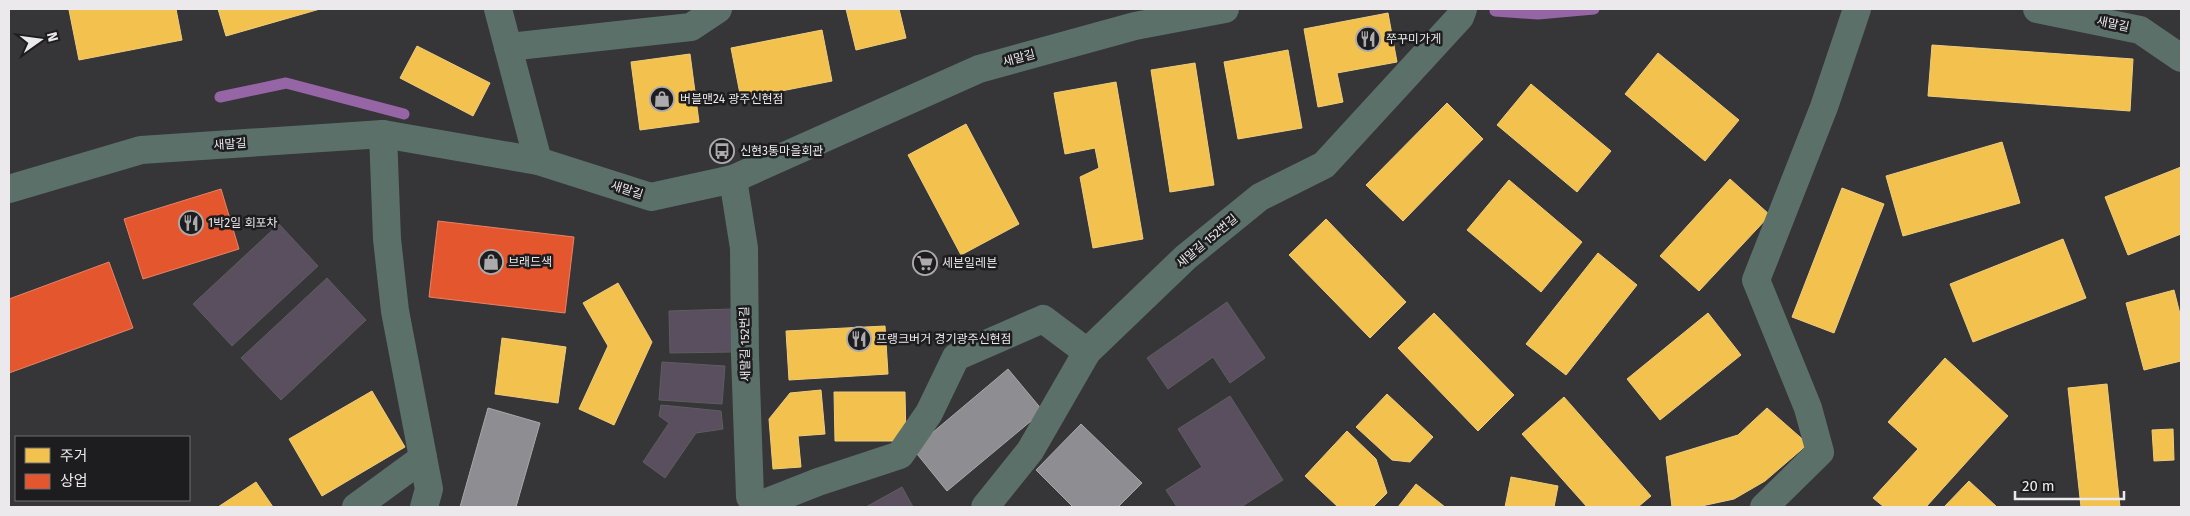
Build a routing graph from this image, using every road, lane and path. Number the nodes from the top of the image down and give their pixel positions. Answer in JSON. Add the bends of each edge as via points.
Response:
{"nodes":[{"id":1,"x":498,"y":9,"type":"edge"},
{"id":2,"x":718,"y":9,"type":"edge"},
{"id":3,"x":1225,"y":9,"type":"edge"},
{"id":4,"x":1463,"y":9,"type":"edge"},
{"id":5,"x":1857,"y":9,"type":"edge"},
{"id":6,"x":2036,"y":9,"type":"edge"},
{"id":7,"x":508,"y":47,"type":"junction"},
{"id":8,"x":2181,"y":58,"type":"edge"},
{"id":9,"x":382,"y":134,"type":"junction"},
{"id":10,"x":538,"y":161,"type":"junction"},
{"id":11,"x":733,"y":179,"type":"junction"},
{"id":12,"x":9,"y":189,"type":"edge"},
{"id":13,"x":1087,"y":352,"type":"junction"},
{"id":14,"x":423,"y":458,"type":"junction"},
{"id":15,"x":356,"y":507,"type":"edge"},
{"id":16,"x":424,"y":507,"type":"edge"},
{"id":17,"x":757,"y":507,"type":"edge"},
{"id":18,"x":985,"y":507,"type":"edge"},
{"id":19,"x":1764,"y":507,"type":"edge"}],
"edges":[{"from":1,"to":7,"type":"street"},
{"from":2,"to":7,"type":"street","via":[[691,27]]},
{"from":3,"to":11,"type":"street","name":"새말길","via":[[1135,26],[979,69]]},
{"from":4,"to":13,"type":"street","name":"새말길 152번길","via":[[1460,17],[1324,165],[1260,196],[1186,257]]},
{"from":5,"to":19,"type":"street","via":[[1824,107],[1756,280],[1808,408],[1820,452]]},
{"from":6,"to":8,"type":"street","name":"새말길","via":[[2140,30]]},
{"from":7,"to":10,"type":"street"},
{"from":9,"to":10,"type":"street","name":"새말길"},
{"from":9,"to":12,"type":"street","name":"새말길","via":[[141,150]]},
{"from":9,"to":14,"type":"street","via":[[395,311]]},
{"from":10,"to":11,"type":"street","name":"새말길","via":[[651,197]]},
{"from":11,"to":17,"type":"street","name":"새말길 152번길","via":[[744,248],[750,497]]},
{"from":13,"to":17,"type":"street","via":[[1043,319],[956,357],[929,413],[900,455],[818,482]]},
{"from":13,"to":18,"type":"street","name":"새말길 152번길","via":[[1030,451]]},
{"from":14,"to":15,"type":"street"},
{"from":14,"to":16,"type":"street","via":[[429,489]]}]}
